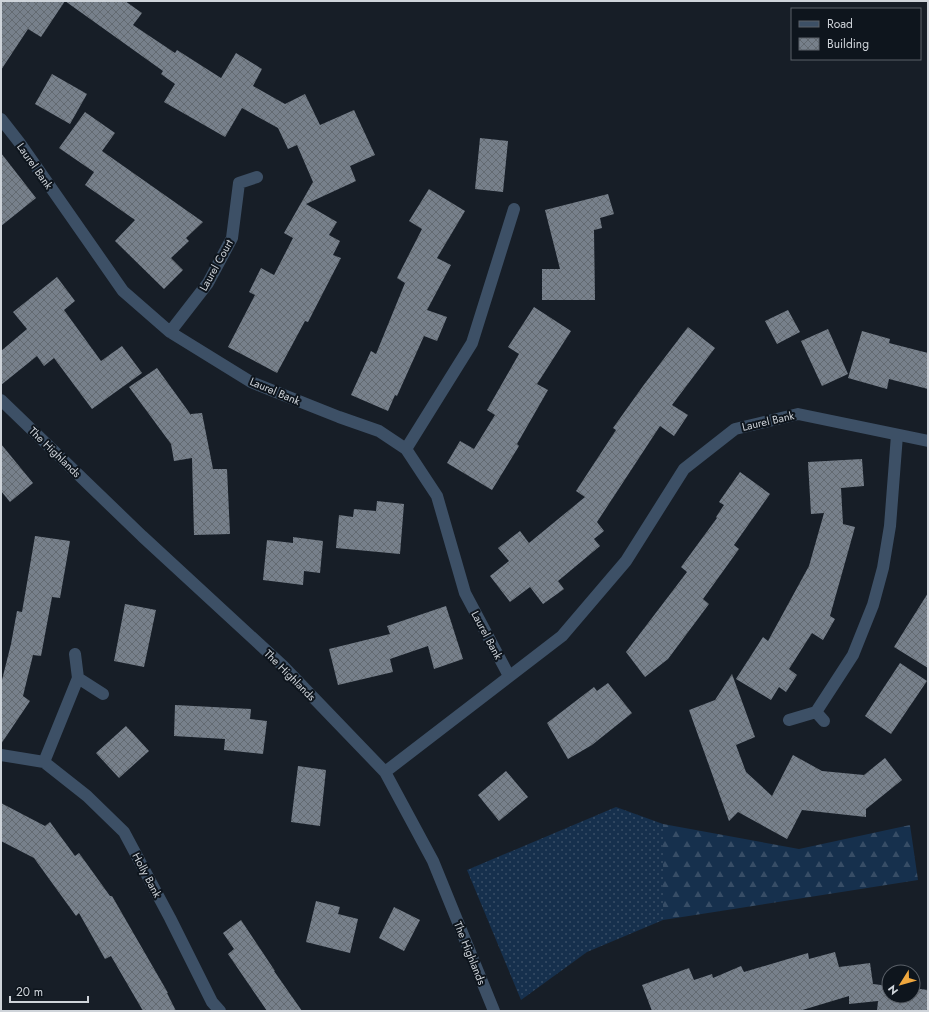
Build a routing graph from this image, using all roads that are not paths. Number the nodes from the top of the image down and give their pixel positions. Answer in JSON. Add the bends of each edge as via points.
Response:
{"nodes":[{"id":1,"x":1,"y":119,"type":"edge"},
{"id":2,"x":257,"y":177,"type":"dead end"},
{"id":3,"x":514,"y":209,"type":"dead end"},
{"id":4,"x":170,"y":332,"type":"junction"},
{"id":5,"x":1,"y":400,"type":"edge"},
{"id":6,"x":897,"y":435,"type":"junction"},
{"id":7,"x":928,"y":441,"type":"edge"},
{"id":8,"x":406,"y":449,"type":"junction"},
{"id":9,"x":75,"y":654,"type":"dead end"},
{"id":10,"x":509,"y":676,"type":"junction"},
{"id":11,"x":78,"y":678,"type":"junction"},
{"id":12,"x":103,"y":694,"type":"dead end"},
{"id":13,"x":789,"y":720,"type":"dead end"},
{"id":14,"x":1,"y":755,"type":"edge"},
{"id":15,"x":44,"y":762,"type":"junction"},
{"id":16,"x":386,"y":772,"type":"junction"},
{"id":17,"x":220,"y":1011,"type":"edge"},
{"id":18,"x":494,"y":1011,"type":"edge"}],
"edges":[{"from":1,"to":4,"type":"street","name":"Laurel Bank","via":[[123,291]]},
{"from":2,"to":4,"type":"street","name":"Laurel Court","via":[[239,183],[232,238],[208,282]]},
{"from":3,"to":8,"type":"street","via":[[472,343]]},
{"from":4,"to":8,"type":"street","name":"Laurel Bank","via":[[251,382],[379,431]]},
{"from":5,"to":16,"type":"street","name":"The Highlands","via":[[142,536],[283,666]]},
{"from":6,"to":7,"type":"street","name":"Laurel Bank"},
{"from":6,"to":10,"type":"street","name":"Laurel Bank","via":[[798,414],[735,429],[684,469],[626,561],[562,636]]},
{"from":6,"to":13,"type":"street","via":[[890,526],[873,605],[853,655],[820,716]]},
{"from":8,"to":10,"type":"street","name":"Laurel Bank","via":[[436,496],[465,593]]},
{"from":9,"to":11,"type":"street"},
{"from":10,"to":16,"type":"street","name":"Laurel Bank"},
{"from":11,"to":12,"type":"street"},
{"from":11,"to":15,"type":"street"},
{"from":14,"to":15,"type":"street","name":"Holly Bank"},
{"from":15,"to":17,"type":"street","name":"Holly Bank","via":[[87,796],[124,832],[212,1002]]},
{"from":16,"to":18,"type":"street","name":"The Highlands","via":[[433,861]]}]}
